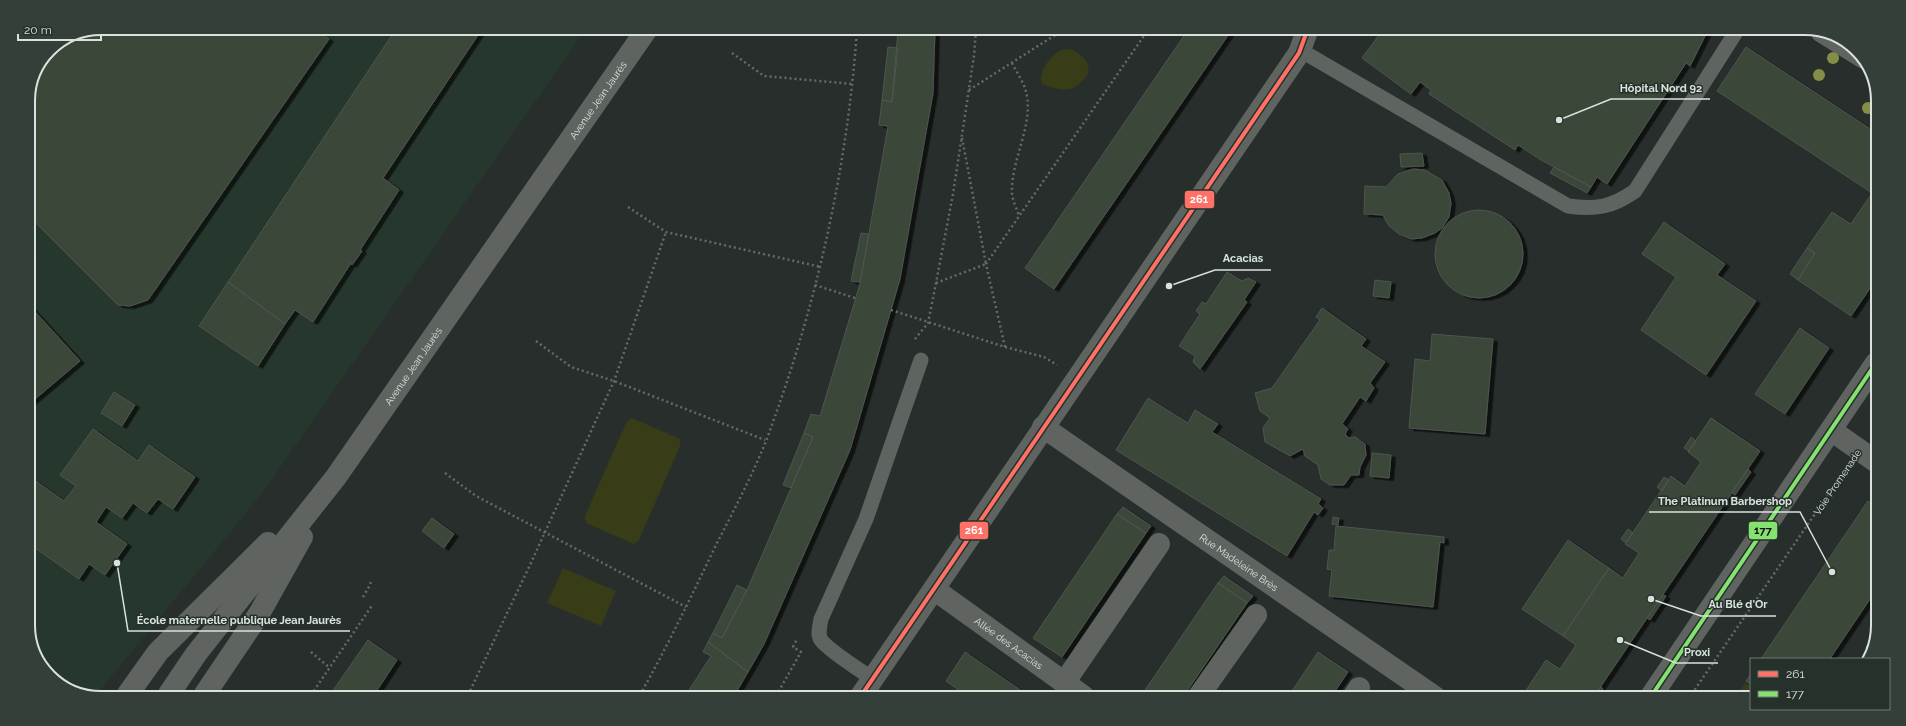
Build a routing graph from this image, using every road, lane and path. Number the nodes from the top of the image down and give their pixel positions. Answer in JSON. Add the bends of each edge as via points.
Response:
{"nodes":[{"id":1,"x":643,"y":35,"type":"edge"},
{"id":2,"x":857,"y":35,"type":"edge"},
{"id":3,"x":1055,"y":35,"type":"edge"},
{"id":4,"x":1145,"y":35,"type":"edge"},
{"id":5,"x":1734,"y":35,"type":"edge"},
{"id":6,"x":1304,"y":40,"type":"edge"},
{"id":7,"x":732,"y":53,"type":"dead end"},
{"id":8,"x":1012,"y":63,"type":"junction"},
{"id":9,"x":853,"y":84,"type":"junction"},
{"id":10,"x":969,"y":91,"type":"dead end"},
{"id":11,"x":962,"y":136,"type":"dead end"},
{"id":12,"x":628,"y":207,"type":"dead end"},
{"id":13,"x":1019,"y":216,"type":"junction"},
{"id":14,"x":666,"y":232,"type":"junction"},
{"id":15,"x":986,"y":264,"type":"junction"},
{"id":16,"x":821,"y":267,"type":"junction"},
{"id":17,"x":936,"y":283,"type":"dead end"},
{"id":18,"x":815,"y":285,"type":"junction"},
{"id":19,"x":855,"y":298,"type":"dead end"},
{"id":20,"x":891,"y":310,"type":"dead end"},
{"id":21,"x":536,"y":341,"type":"dead end"},
{"id":22,"x":1005,"y":347,"type":"junction"},
{"id":23,"x":921,"y":360,"type":"dead end"},
{"id":24,"x":1871,"y":370,"type":"edge"},
{"id":25,"x":1076,"y":379,"type":"junction"},
{"id":26,"x":614,"y":381,"type":"junction"},
{"id":27,"x":1043,"y":427,"type":"junction"},
{"id":28,"x":1831,"y":430,"type":"junction"},
{"id":29,"x":766,"y":440,"type":"junction"},
{"id":30,"x":1867,"y":456,"type":"edge"},
{"id":31,"x":445,"y":473,"type":"dead end"},
{"id":32,"x":336,"y":477,"type":"junction"},
{"id":33,"x":545,"y":532,"type":"junction"},
{"id":34,"x":1159,"y":544,"type":"dead end"},
{"id":35,"x":371,"y":581,"type":"dead end"},
{"id":36,"x":935,"y":590,"type":"junction"},
{"id":37,"x":363,"y":597,"type":"dead end"},
{"id":38,"x":373,"y":604,"type":"dead end"},
{"id":39,"x":686,"y":607,"type":"junction"},
{"id":40,"x":1256,"y":615,"type":"dead end"},
{"id":41,"x":311,"y":652,"type":"dead end"},
{"id":42,"x":330,"y":668,"type":"junction"},
{"id":43,"x":1064,"y":683,"type":"junction"},
{"id":44,"x":867,"y":687,"type":"edge"},
{"id":45,"x":130,"y":691,"type":"edge"},
{"id":46,"x":171,"y":691,"type":"edge"},
{"id":47,"x":206,"y":691,"type":"edge"},
{"id":48,"x":314,"y":691,"type":"edge"},
{"id":49,"x":470,"y":691,"type":"edge"},
{"id":50,"x":642,"y":691,"type":"edge"},
{"id":51,"x":1076,"y":691,"type":"edge"},
{"id":52,"x":1202,"y":691,"type":"edge"},
{"id":53,"x":1426,"y":691,"type":"edge"},
{"id":54,"x":1655,"y":691,"type":"edge"},
{"id":55,"x":1694,"y":691,"type":"edge"}],
"edges":[{"from":1,"to":32,"type":"street","name":"Avenue Jean Jaurès"},
{"from":2,"to":9,"type":"path"},
{"from":3,"to":8,"type":"path"},
{"from":4,"to":13,"type":"path"},
{"from":5,"to":6,"type":"lane","via":[[1635,191],[1620,202],[1589,209],[1568,206]]},
{"from":6,"to":25,"type":"street"},
{"from":7,"to":9,"type":"path","via":[[764,76]]},
{"from":8,"to":10,"type":"path"},
{"from":8,"to":13,"type":"path","via":[[1025,89],[1027,104],[1025,131],[1012,193]]},
{"from":9,"to":16,"type":"path","via":[[831,223]]},
{"from":11,"to":15,"type":"path"},
{"from":12,"to":14,"type":"path"},
{"from":13,"to":15,"type":"path"},
{"from":14,"to":16,"type":"path"},
{"from":14,"to":26,"type":"path"},
{"from":15,"to":17,"type":"path"},
{"from":15,"to":22,"type":"path"},
{"from":16,"to":18,"type":"path"},
{"from":18,"to":19,"type":"path"},
{"from":18,"to":29,"type":"path","via":[[804,327]]},
{"from":20,"to":22,"type":"path"},
{"from":21,"to":26,"type":"path","via":[[571,367]]},
{"from":22,"to":25,"type":"path","via":[[1045,357]]},
{"from":23,"to":44,"type":"lane","via":[[866,519],[821,619],[819,630],[821,640]]},
{"from":24,"to":28,"type":"street"},
{"from":25,"to":27,"type":"street"},
{"from":26,"to":29,"type":"path"},
{"from":26,"to":33,"type":"path"},
{"from":27,"to":36,"type":"street"},
{"from":27,"to":53,"type":"street","name":"Rue Madeleine Brès"},
{"from":28,"to":30,"type":"street"},
{"from":28,"to":54,"type":"street"},
{"from":29,"to":39,"type":"path","via":[[751,476]]},
{"from":30,"to":55,"type":"path","name":"Voie Promenade"},
{"from":31,"to":33,"type":"path","via":[[476,496]]},
{"from":32,"to":45,"type":"street","via":[[158,652]]},
{"from":32,"to":46,"type":"street","name":"Avenue Jean Jaurès","via":[[196,654]]},
{"from":32,"to":47,"type":"street","via":[[259,614]]},
{"from":33,"to":39,"type":"path"},
{"from":33,"to":49,"type":"path"},
{"from":34,"to":43,"type":"street"},
{"from":35,"to":37,"type":"path"},
{"from":36,"to":43,"type":"street","name":"Allée des Acacias"},
{"from":36,"to":44,"type":"street"},
{"from":38,"to":42,"type":"path"},
{"from":39,"to":50,"type":"path"},
{"from":40,"to":52,"type":"street"},
{"from":41,"to":42,"type":"path"},
{"from":42,"to":48,"type":"path"},
{"from":43,"to":51,"type":"street","name":"Allée des Acacias"}]}
